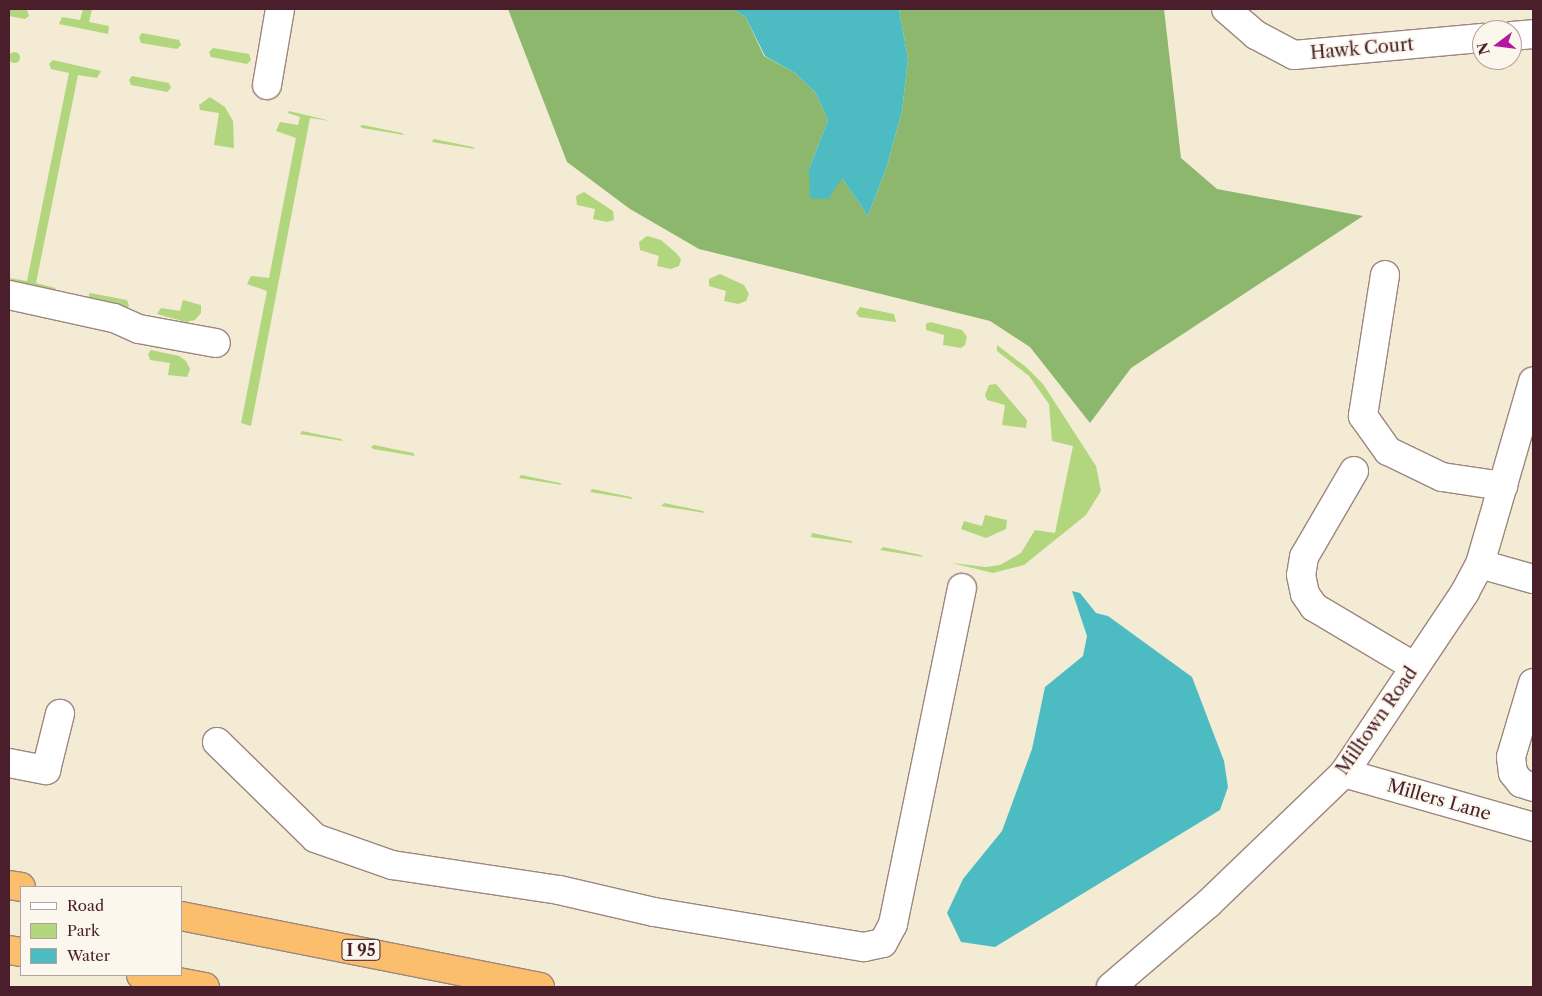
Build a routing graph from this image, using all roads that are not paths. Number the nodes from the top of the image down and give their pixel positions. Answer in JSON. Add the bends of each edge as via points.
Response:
{"nodes":[{"id":1,"x":280,"y":9,"type":"edge"},
{"id":2,"x":1226,"y":9,"type":"edge"},
{"id":3,"x":1472,"y":39,"type":"edge"},
{"id":4,"x":267,"y":85,"type":"dead end"},
{"id":5,"x":1385,"y":275,"type":"dead end"},
{"id":6,"x":9,"y":295,"type":"edge"},
{"id":7,"x":216,"y":343,"type":"dead end"},
{"id":8,"x":1533,"y":382,"type":"edge"},
{"id":9,"x":1354,"y":471,"type":"dead end"},
{"id":10,"x":1503,"y":486,"type":"junction"},
{"id":11,"x":1480,"y":564,"type":"junction"},
{"id":12,"x":1533,"y":579,"type":"edge"},
{"id":13,"x":962,"y":588,"type":"dead end"},
{"id":14,"x":1415,"y":667,"type":"junction"},
{"id":15,"x":1533,"y":683,"type":"edge"},
{"id":16,"x":60,"y":714,"type":"dead end"},
{"id":17,"x":217,"y":742,"type":"dead end"},
{"id":18,"x":9,"y":763,"type":"edge"},
{"id":19,"x":1344,"y":773,"type":"junction"},
{"id":20,"x":1533,"y":786,"type":"edge"},
{"id":21,"x":1533,"y":827,"type":"edge"},
{"id":22,"x":182,"y":916,"type":"edge"},
{"id":23,"x":146,"y":976,"type":"edge"},
{"id":24,"x":205,"y":987,"type":"edge"},
{"id":25,"x":540,"y":987,"type":"edge"},
{"id":26,"x":1111,"y":987,"type":"edge"}],
"edges":[{"from":1,"to":4,"type":"street"},
{"from":2,"to":3,"type":"street","name":"Hawk Court","via":[[1256,36],[1294,55]]},
{"from":5,"to":10,"type":"street","via":[[1364,416],[1388,451],[1442,477]]},
{"from":6,"to":7,"type":"street","via":[[114,318],[139,329]]},
{"from":8,"to":10,"type":"street","name":"Milltown Road"},
{"from":9,"to":14,"type":"street","via":[[1304,557],[1301,574],[1305,594],[1314,607]]},
{"from":10,"to":11,"type":"street","name":"Milltown Road"},
{"from":11,"to":12,"type":"street"},
{"from":11,"to":14,"type":"street","name":"Milltown Road","via":[[1466,592]]},
{"from":13,"to":17,"type":"street","via":[[893,924],[883,943],[864,947],[664,914],[559,890],[392,865],[315,838]]},
{"from":14,"to":19,"type":"street","name":"Milltown Road"},
{"from":15,"to":20,"type":"street","via":[[1512,757],[1513,773],[1521,783]]},
{"from":16,"to":18,"type":"street","via":[[46,770]]},
{"from":19,"to":21,"type":"street","name":"Millers Lane"},
{"from":19,"to":26,"type":"street","name":"Milltown Road","via":[[1208,904]]},
{"from":22,"to":25,"type":"highway","number":"I 95"},
{"from":23,"to":24,"type":"highway"}]}
